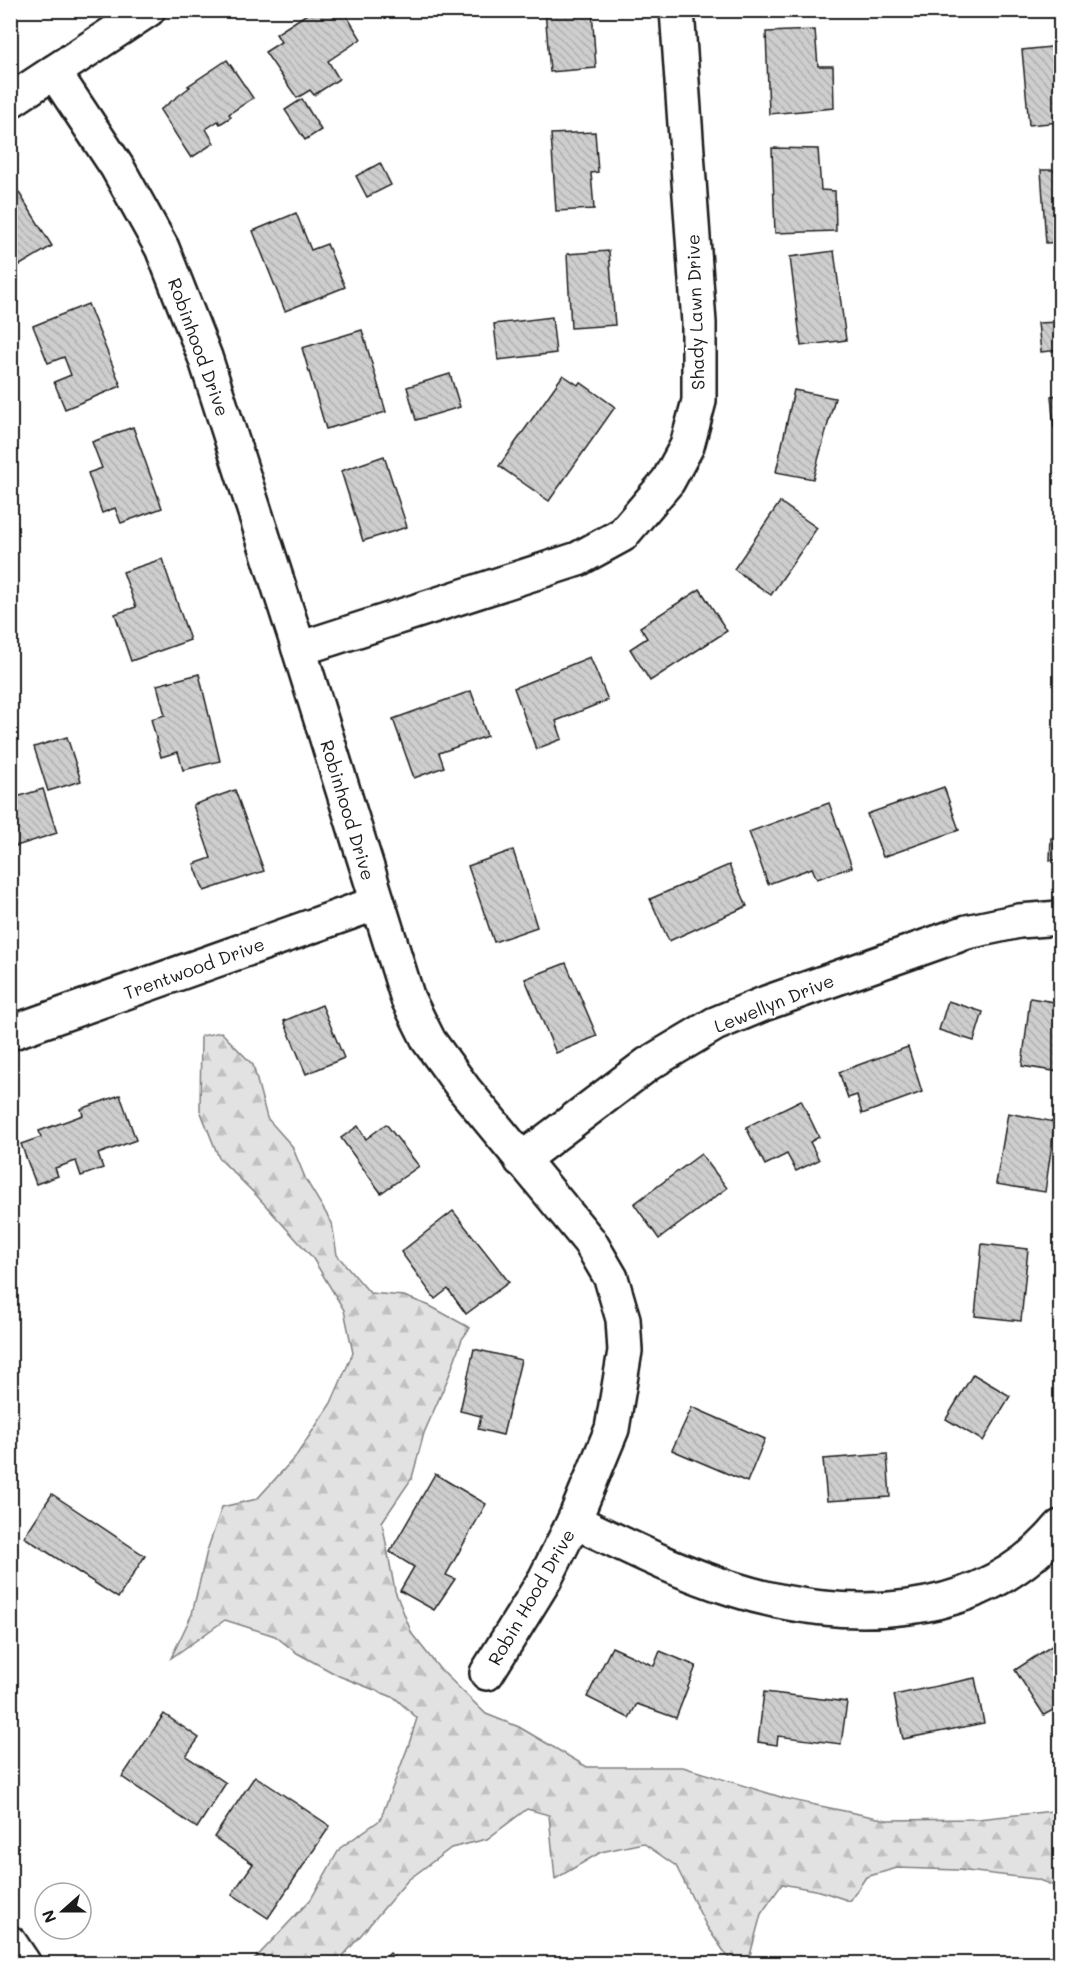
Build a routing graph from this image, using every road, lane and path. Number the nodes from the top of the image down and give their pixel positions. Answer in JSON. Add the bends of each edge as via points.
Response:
{"nodes":[{"id":1,"x":147,"y":10,"type":"edge"},
{"id":2,"x":677,"y":10,"type":"edge"},
{"id":3,"x":54,"y":72,"type":"junction"},
{"id":4,"x":10,"y":101,"type":"edge"},
{"id":5,"x":299,"y":649,"type":"junction"},
{"id":6,"x":377,"y":903,"type":"junction"},
{"id":7,"x":1060,"y":918,"type":"edge"},
{"id":8,"x":10,"y":1033,"type":"edge"},
{"id":9,"x":521,"y":1160,"type":"junction"},
{"id":10,"x":574,"y":1521,"type":"junction"},
{"id":11,"x":1060,"y":1527,"type":"edge"},
{"id":12,"x":487,"y":1673,"type":"dead end"},
{"id":13,"x":10,"y":1943,"type":"edge"},
{"id":14,"x":24,"y":1964,"type":"edge"}],
"edges":[{"from":1,"to":3,"type":"street"},
{"from":2,"to":5,"type":"street","name":"Shady Lawn Drive","via":[[699,322],[699,401],[687,446],[668,481],[622,535],[578,559]]},
{"from":3,"to":4,"type":"street"},
{"from":3,"to":5,"type":"street","name":"Robinhood Drive","via":[[117,167],[162,248],[205,357]]},
{"from":5,"to":6,"type":"street","name":"Robinhood Drive"},
{"from":6,"to":8,"type":"street","name":"Trentwood Drive"},
{"from":6,"to":9,"type":"street","name":"Robinhood Drive","via":[[408,999],[429,1041]]},
{"from":7,"to":9,"type":"street","name":"Lewellyn Drive","via":[[1019,921],[967,932],[715,1024],[648,1064]]},
{"from":9,"to":10,"type":"street","name":"Robinhood Drive","via":[[590,1242],[611,1278],[623,1319],[626,1350],[612,1429]]},
{"from":10,"to":11,"type":"street","via":[[675,1569],[734,1589],[780,1602],[843,1610],[894,1610],[941,1602],[984,1587],[1024,1561]]},
{"from":10,"to":12,"type":"street","name":"Robin Hood Drive","via":[[546,1579]]},
{"from":13,"to":14,"type":"street"}]}
